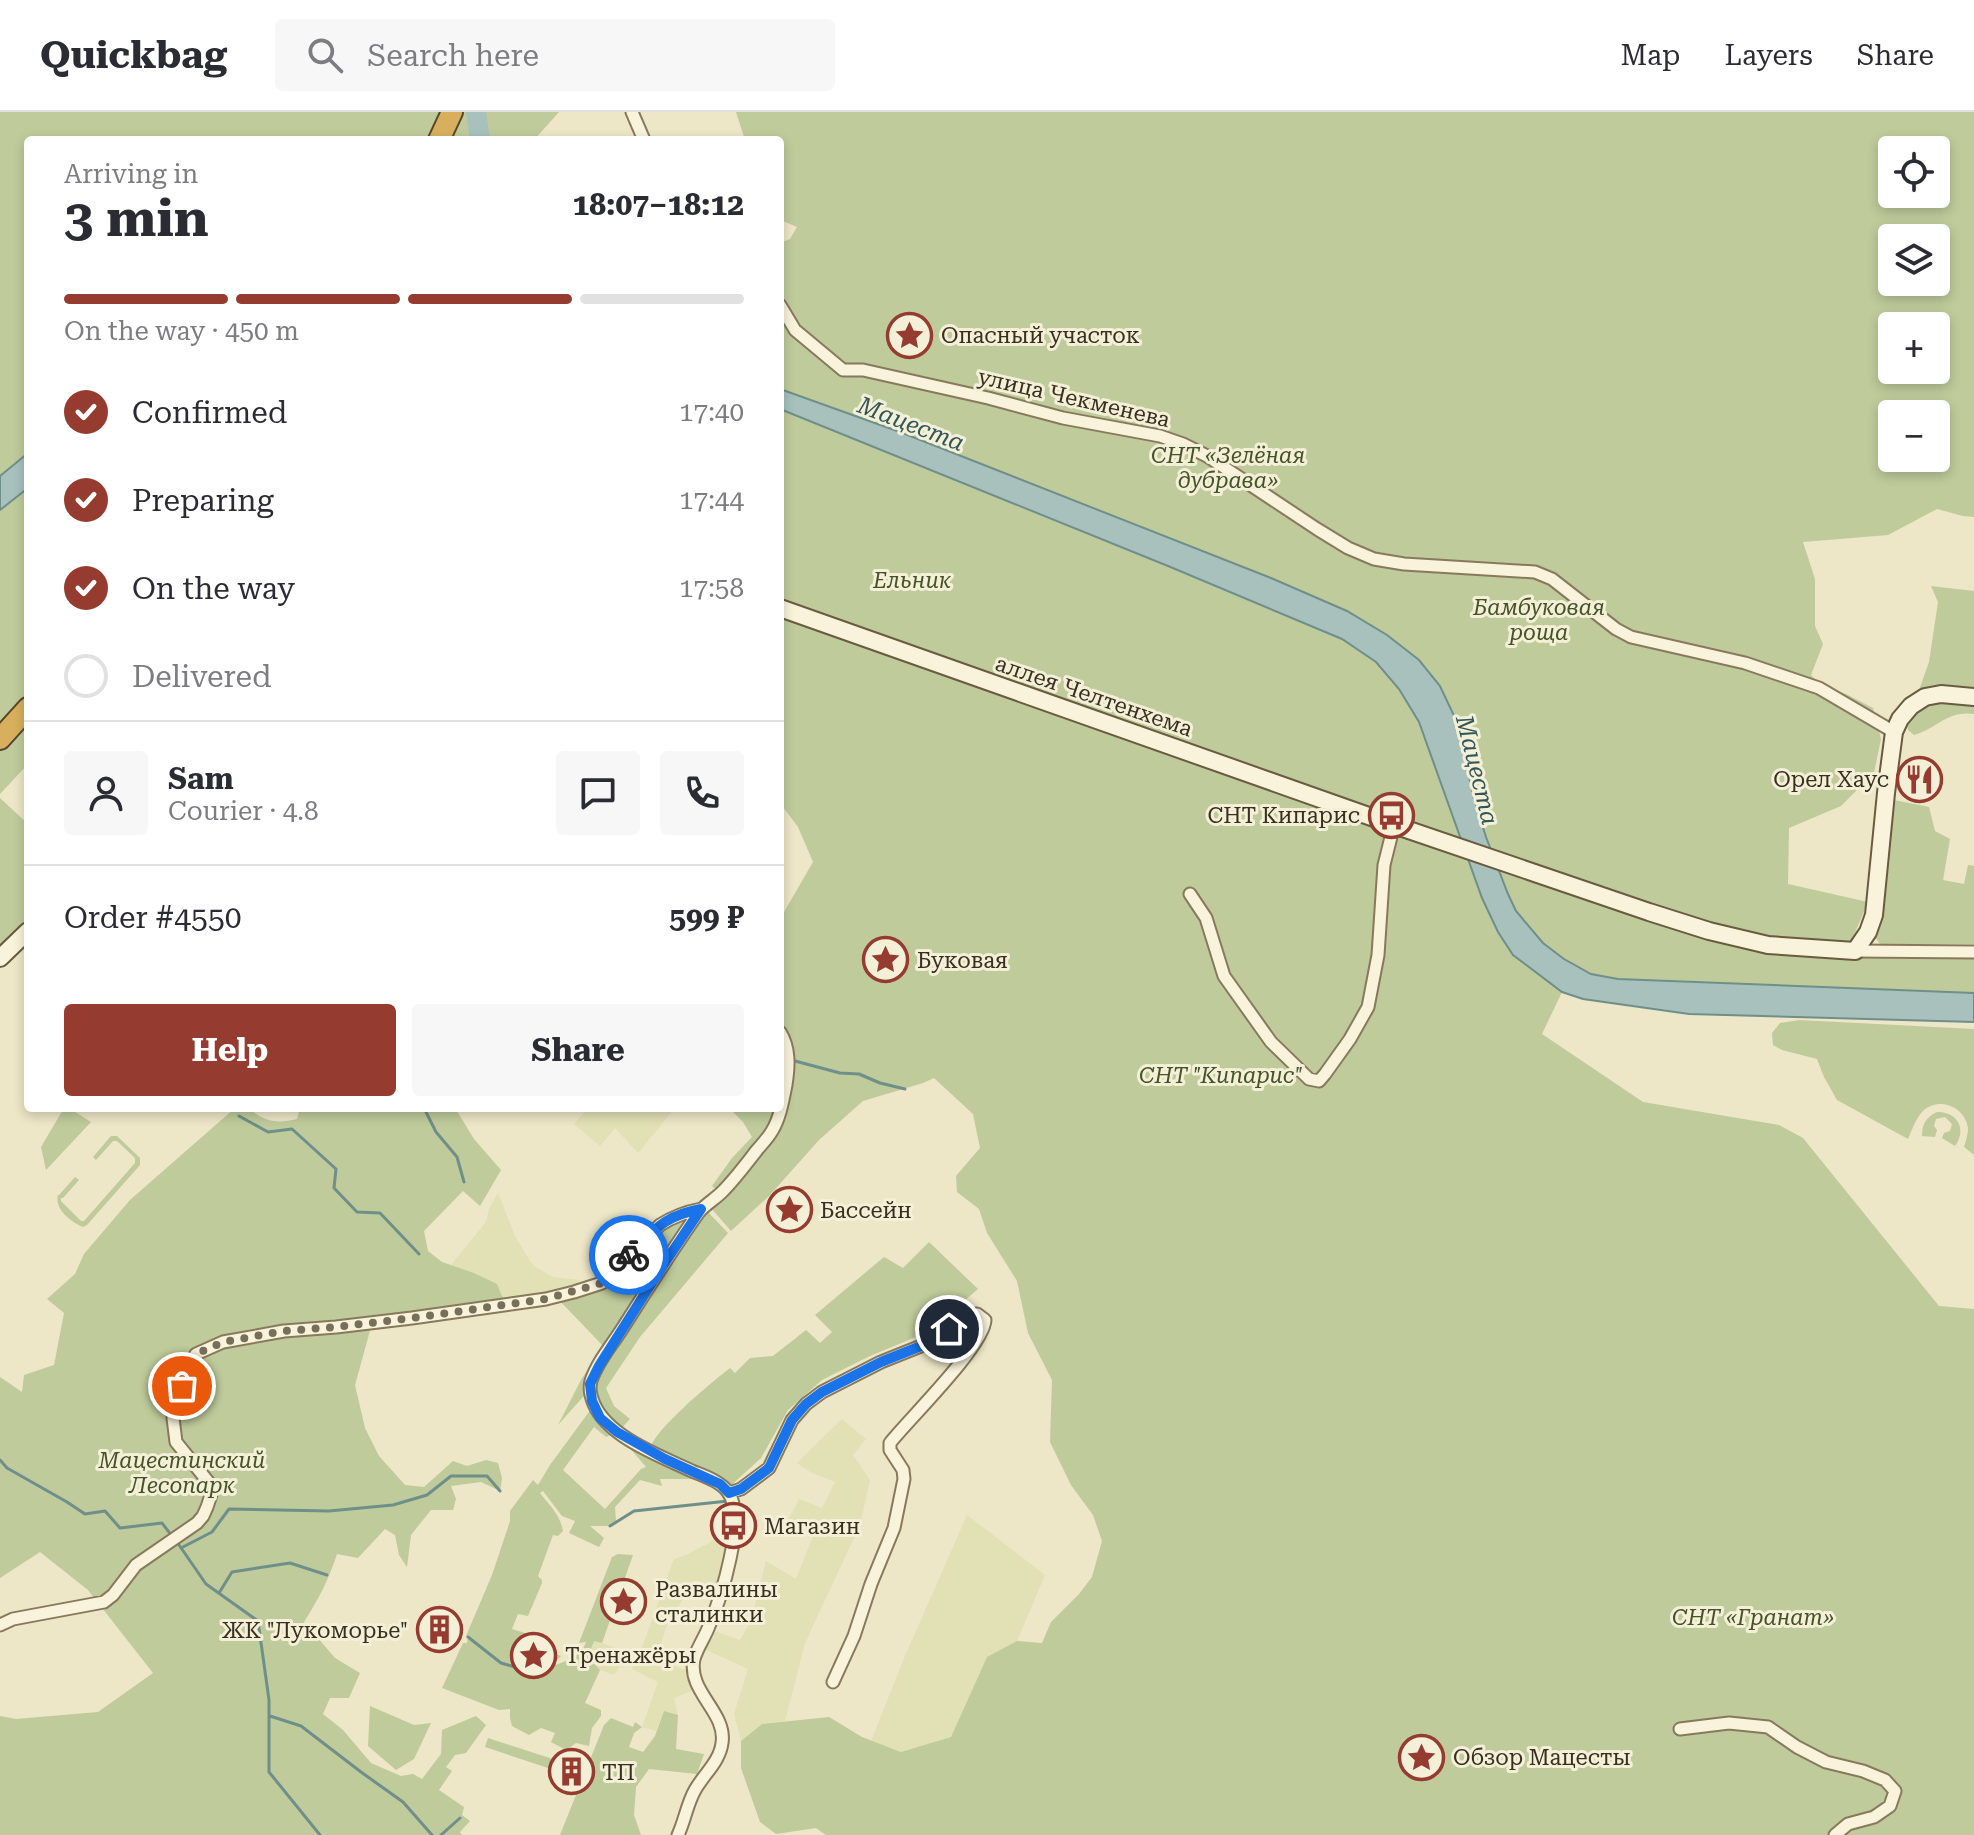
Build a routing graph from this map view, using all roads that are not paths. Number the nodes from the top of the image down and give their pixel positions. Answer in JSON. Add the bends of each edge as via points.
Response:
{"nodes":[{"id":1,"x":452,"y":112,"type":"edge"},
{"id":2,"x":632,"y":112,"type":"edge"},
{"id":3,"x":441,"y":136,"type":"edge"},
{"id":4,"x":642,"y":136,"type":"edge"},
{"id":5,"x":784,"y":312,"type":"edge"},
{"id":6,"x":784,"y":609,"type":"edge"},
{"id":7,"x":1974,"y":697,"type":"edge"},
{"id":8,"x":24,"y":712,"type":"edge"},
{"id":9,"x":1894,"y":732,"type":"junction"},
{"id":10,"x":0,"y":739,"type":"edge"},
{"id":11,"x":1394,"y":825,"type":"junction"},
{"id":12,"x":1190,"y":894,"type":"dead end"},
{"id":13,"x":24,"y":935,"type":"edge"},
{"id":14,"x":1855,"y":951,"type":"junction"},
{"id":15,"x":1974,"y":952,"type":"edge"},
{"id":16,"x":0,"y":958,"type":"edge"},
{"id":17,"x":784,"y":1038,"type":"edge"},
{"id":18,"x":784,"y":1093,"type":"edge"},
{"id":19,"x":779,"y":1112,"type":"edge"},
{"id":20,"x":701,"y":1209,"type":"junction"},
{"id":21,"x":729,"y":1493,"type":"junction"},
{"id":22,"x":0,"y":1625,"type":"edge"},
{"id":23,"x":833,"y":1682,"type":"dead end"},
{"id":24,"x":1680,"y":1729,"type":"dead end"},
{"id":25,"x":678,"y":1835,"type":"edge"},
{"id":26,"x":1835,"y":1835,"type":"edge"}],
"edges":[{"from":1,"to":3,"type":"highway"},
{"from":2,"to":4,"type":"street"},
{"from":5,"to":9,"type":"street","name":"улица Чекменева","via":[[795,330],[843,370],[863,370],[1160,436],[1207,456],[1317,529],[1374,559],[1535,572],[1631,637],[1745,663],[1819,688]]},
{"from":6,"to":11,"type":"main road","name":"аллея Челтенхема"},
{"from":7,"to":9,"type":"main road","via":[[1925,697],[1911,706]]},
{"from":8,"to":10,"type":"highway"},
{"from":9,"to":14,"type":"main road","via":[[1874,915]]},
{"from":11,"to":12,"type":"street","via":[[1384,865],[1378,955],[1368,1007],[1319,1081],[1309,1079],[1271,1042],[1224,976],[1206,918]]},
{"from":11,"to":14,"type":"main road","name":"аллея Челтенхема","via":[[1709,931],[1768,945]]},
{"from":13,"to":16,"type":"main road"},
{"from":14,"to":15,"type":"street","name":"аллея Челтенхема"},
{"from":17,"to":18,"type":"street"},
{"from":19,"to":20,"type":"street","via":[[773,1130],[737,1175]]},
{"from":20,"to":21,"type":"street","via":[[590,1384],[600,1418],[617,1432]]},
{"from":20,"to":22,"type":"street","via":[[669,1218],[602,1283],[574,1292],[427,1316],[284,1331],[223,1342],[196,1354],[173,1428],[176,1442],[210,1484],[203,1516],[136,1565],[104,1602]]},
{"from":21,"to":23,"type":"street","via":[[769,1468],[792,1420],[822,1392],[931,1342],[966,1316],[977,1314],[985,1320],[963,1359],[890,1443],[904,1479],[894,1528]]},
{"from":21,"to":25,"type":"street","via":[[736,1519],[726,1577],[694,1659],[699,1688],[723,1740],[719,1756],[693,1793]]},
{"from":24,"to":26,"type":"street","via":[[1729,1723],[1768,1727],[1826,1762],[1885,1780],[1895,1791],[1890,1806]]}]}
